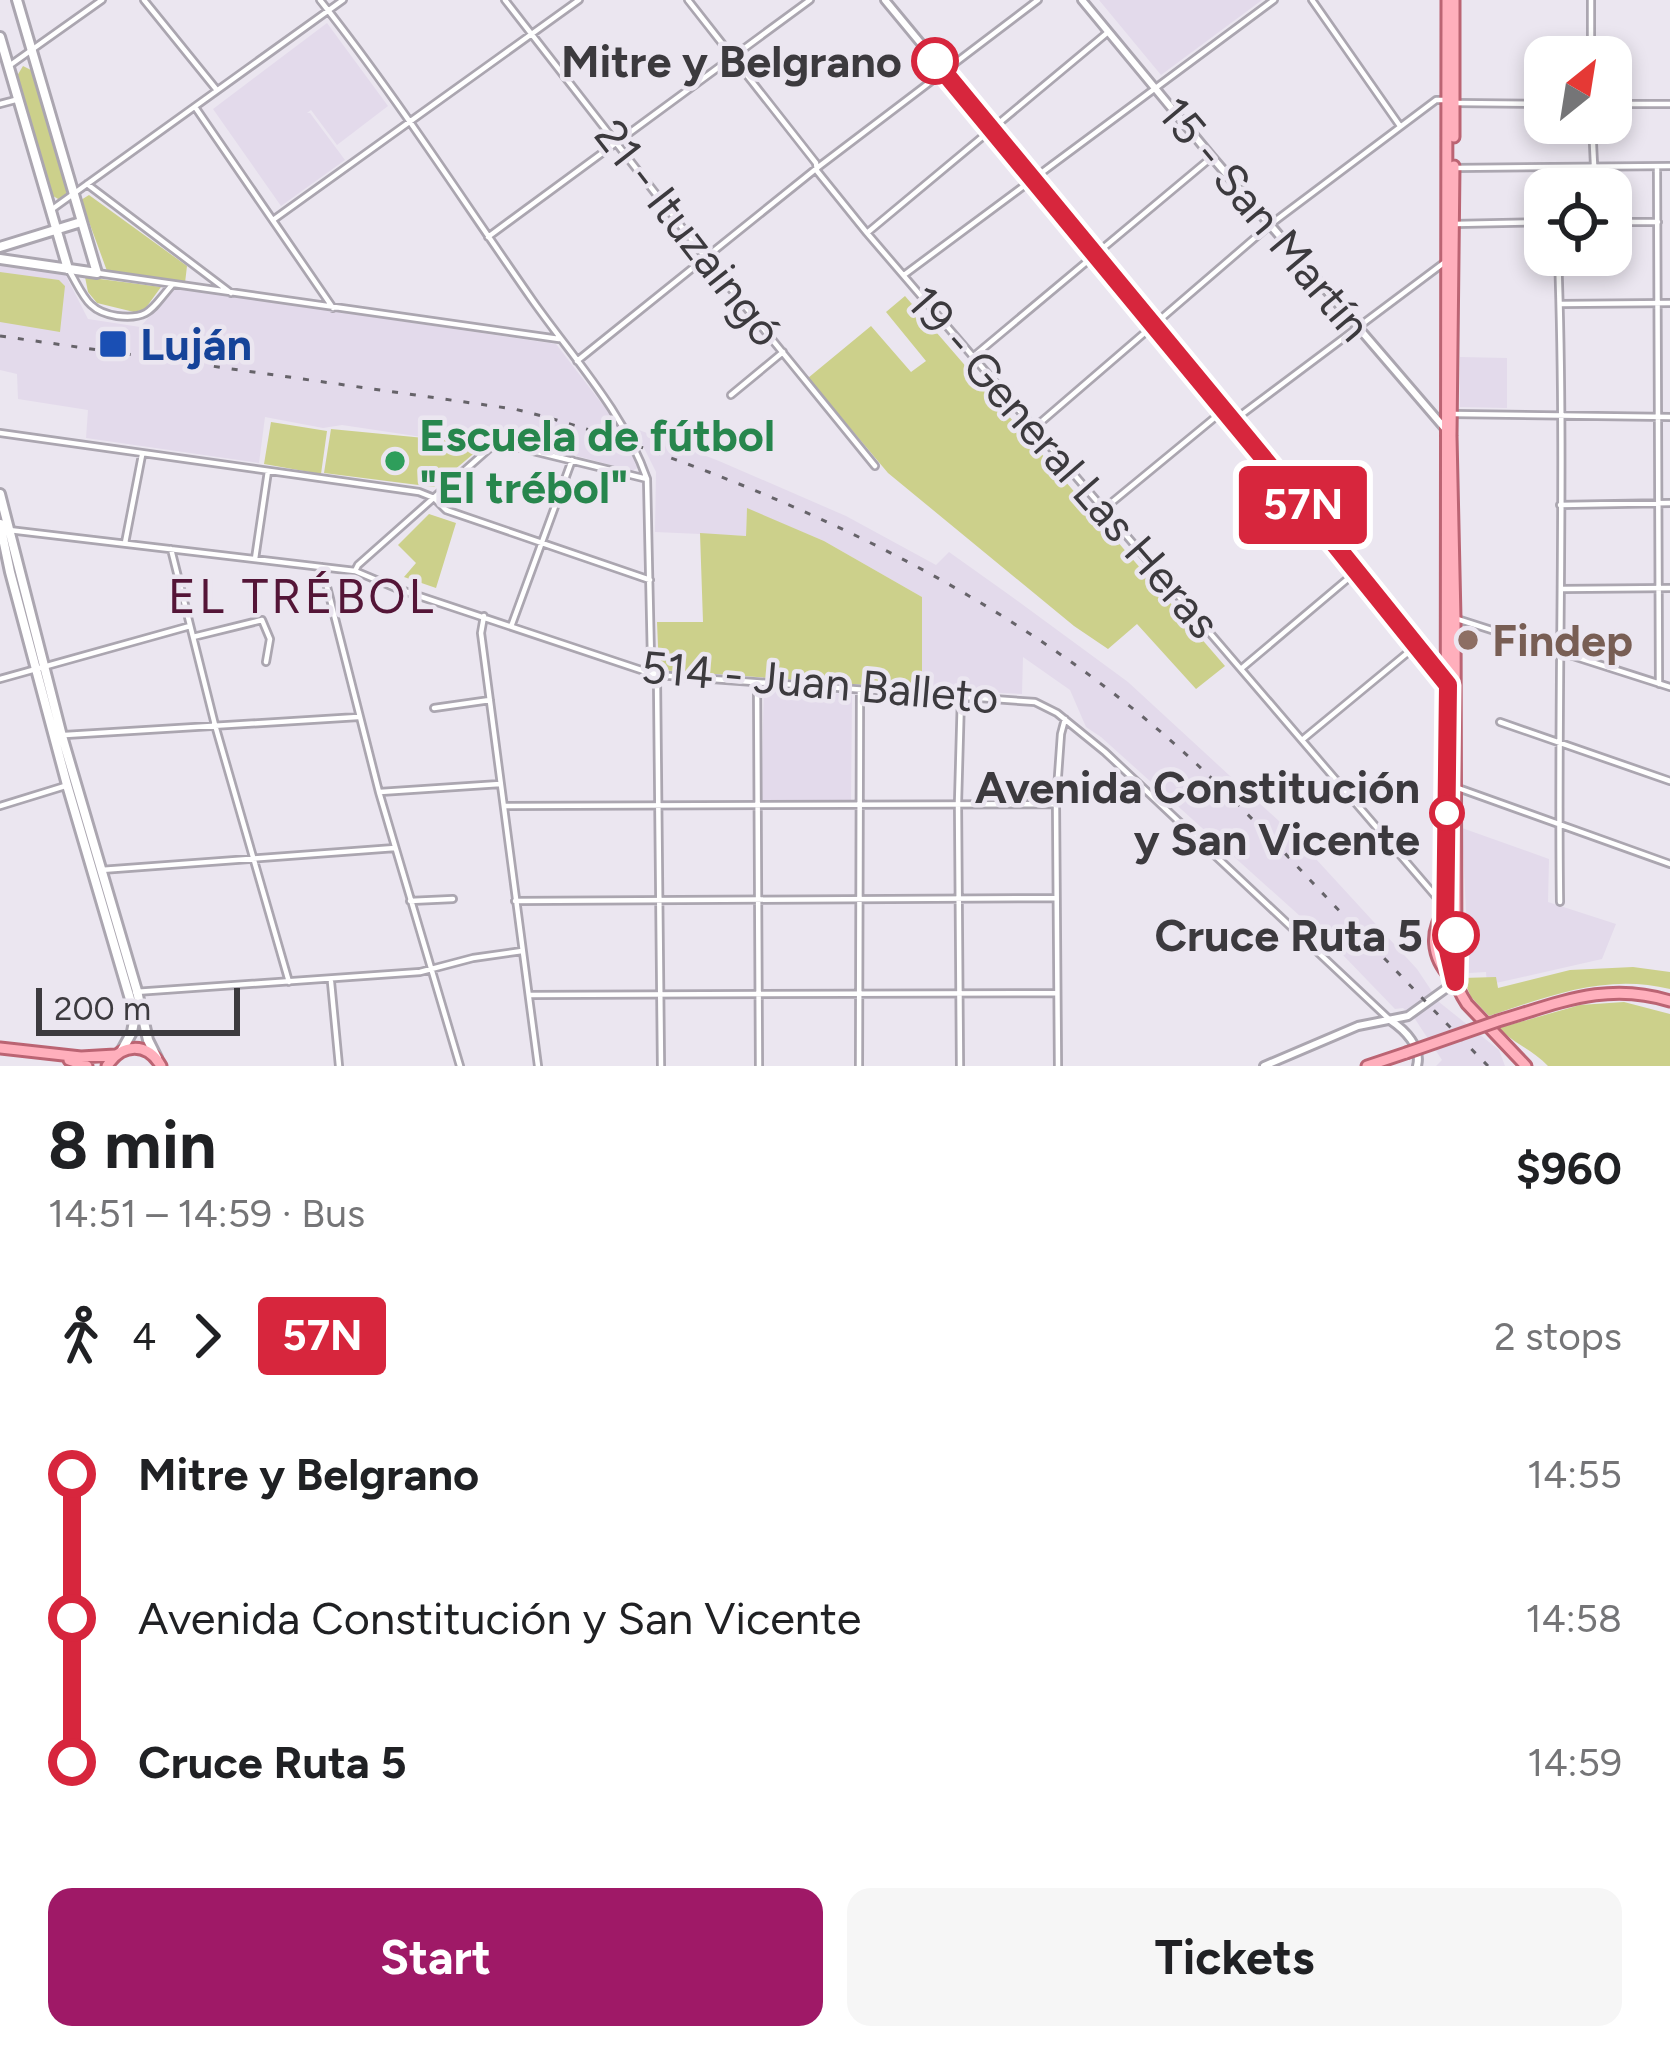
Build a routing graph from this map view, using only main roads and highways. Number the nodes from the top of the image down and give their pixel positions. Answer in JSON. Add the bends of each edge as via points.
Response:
{"nodes":[{"id":1,"x":16,"y":0,"type":"edge"},
{"id":2,"x":1451,"y":0,"type":"edge"},
{"id":3,"x":0,"y":37,"type":"edge"},
{"id":4,"x":1451,"y":102,"type":"junction"},
{"id":5,"x":81,"y":222,"type":"junction"},
{"id":6,"x":57,"y":232,"type":"junction"},
{"id":7,"x":0,"y":247,"type":"edge"},
{"id":8,"x":1450,"y":257,"type":"junction"},
{"id":9,"x":0,"y":259,"type":"edge"},
{"id":10,"x":68,"y":268,"type":"junction"},
{"id":11,"x":0,"y":496,"type":"edge"},
{"id":12,"x":4,"y":529,"type":"edge"},
{"id":13,"x":9,"y":572,"type":"edge"},
{"id":14,"x":1450,"y":910,"type":"junction"},
{"id":15,"x":1455,"y":982,"type":"junction"},
{"id":16,"x":133,"y":993,"type":"junction"},
{"id":17,"x":1670,"y":1001,"type":"edge"},
{"id":18,"x":0,"y":1048,"type":"edge"},
{"id":19,"x":118,"y":1052,"type":"junction"},
{"id":20,"x":52,"y":1055,"type":"junction"},
{"id":21,"x":161,"y":1063,"type":"edge"},
{"id":22,"x":88,"y":1066,"type":"edge"},
{"id":23,"x":107,"y":1066,"type":"edge"},
{"id":24,"x":1367,"y":1066,"type":"edge"},
{"id":25,"x":1526,"y":1066,"type":"edge"}],
"edges":[{"from":1,"to":5,"type":"main road"},
{"from":2,"to":4,"type":"main road"},
{"from":3,"to":6,"type":"main road"},
{"from":4,"to":8,"type":"main road"},
{"from":4,"to":8,"type":"main road"},
{"from":5,"to":6,"type":"main road"},
{"from":5,"to":10,"type":"main road","via":[[97,273]]},
{"from":6,"to":7,"type":"main road"},
{"from":6,"to":10,"type":"main road"},
{"from":8,"to":14,"type":"main road","via":[[1444,416]]},
{"from":9,"to":10,"type":"main road"},
{"from":11,"to":12,"type":"main road"},
{"from":12,"to":13,"type":"main road"},
{"from":13,"to":16,"type":"main road"},
{"from":14,"to":15,"type":"main road"},
{"from":14,"to":15,"type":"main road","via":[[1433,935]]},
{"from":15,"to":25,"type":"main road"},
{"from":16,"to":19,"type":"main road","via":[[134,1023]]},
{"from":16,"to":21,"type":"main road"},
{"from":17,"to":24,"type":"main road","bridge":true,"via":[[1637,992],[1591,994]]},
{"from":18,"to":20,"type":"main road"},
{"from":19,"to":20,"type":"main road"},
{"from":19,"to":21,"type":"main road","via":[[140,1048]]},
{"from":19,"to":23,"type":"main road"},
{"from":20,"to":22,"type":"main road"}]}
